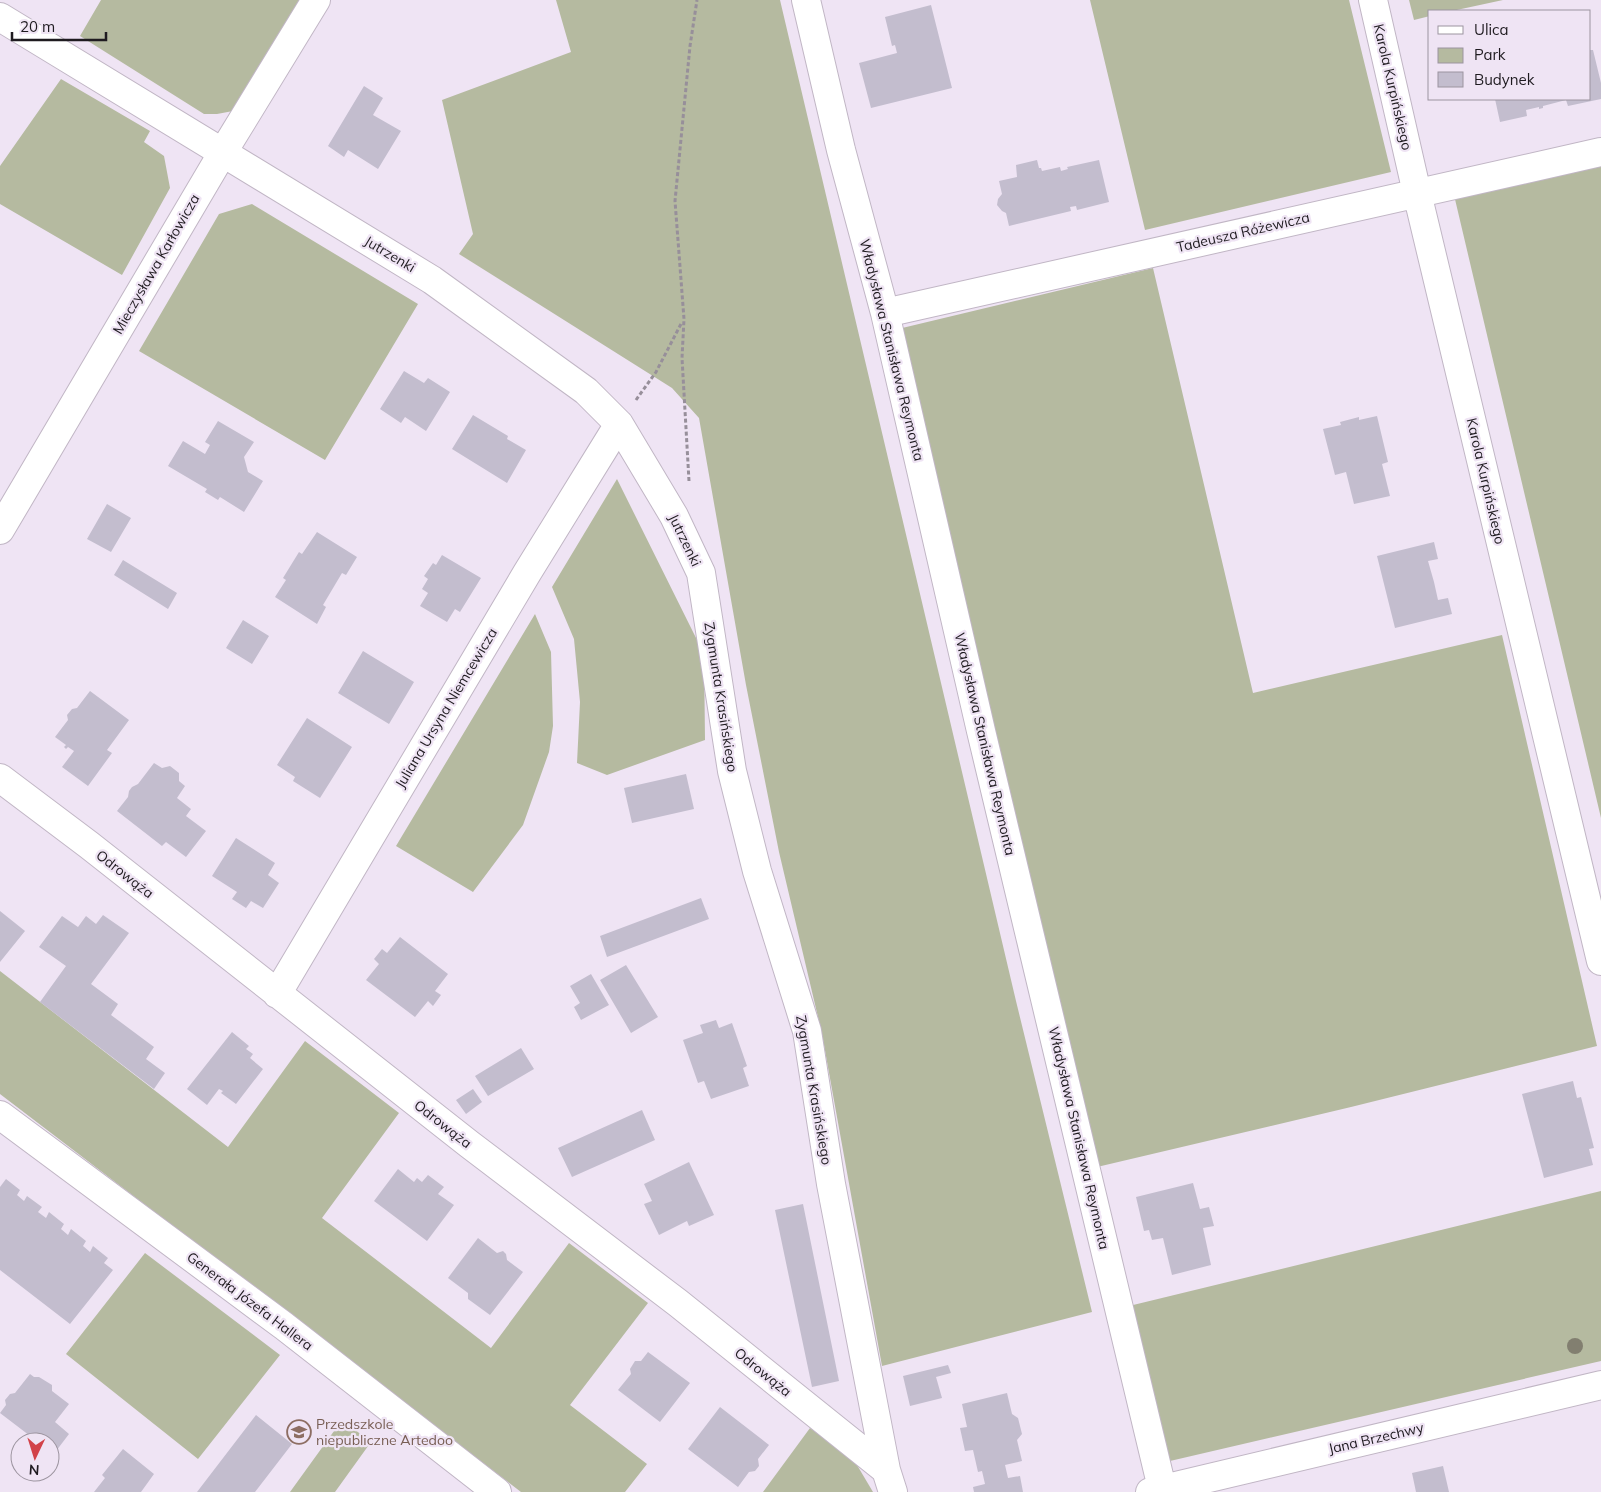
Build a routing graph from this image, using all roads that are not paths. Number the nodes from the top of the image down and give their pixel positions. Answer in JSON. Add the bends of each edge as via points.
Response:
{"nodes":[{"id":1,"x":316,"y":0,"type":"edge"},
{"id":2,"x":806,"y":0,"type":"edge"},
{"id":3,"x":1373,"y":0,"type":"edge"},
{"id":4,"x":0,"y":17,"type":"edge"},
{"id":5,"x":222,"y":152,"type":"junction"},
{"id":6,"x":1601,"y":152,"type":"edge"},
{"id":7,"x":1417,"y":193,"type":"junction"},
{"id":8,"x":885,"y":313,"type":"junction"},
{"id":9,"x":619,"y":424,"type":"junction"},
{"id":10,"x":0,"y":530,"type":"edge"},
{"id":11,"x":701,"y":573,"type":"joint"},
{"id":12,"x":0,"y":778,"type":"edge"},
{"id":13,"x":1601,"y":961,"type":"edge"},
{"id":14,"x":277,"y":994,"type":"junction"},
{"id":15,"x":0,"y":1114,"type":"edge"},
{"id":16,"x":1601,"y":1385,"type":"edge"},
{"id":17,"x":889,"y":1481,"type":"edge"},
{"id":18,"x":1156,"y":1490,"type":"edge"},
{"id":19,"x":497,"y":1492,"type":"edge"}],
"edges":[{"from":1,"to":5,"type":"street","name":"Mieczysława Karłowicza"},
{"from":2,"to":8,"type":"street","name":"Władysława Stanisława Reymonta","via":[[841,150]]},
{"from":3,"to":7,"type":"street","name":"Karola Kurpińskiego"},
{"from":4,"to":5,"type":"street","name":"Jutrzenki"},
{"from":5,"to":9,"type":"street","name":"Jutrzenki","via":[[432,280],[586,391]]},
{"from":5,"to":10,"type":"street","name":"Mieczysława Karłowicza"},
{"from":6,"to":7,"type":"street","name":"Tadeusza Różewicza"},
{"from":7,"to":8,"type":"street","name":"Tadeusza Różewicza"},
{"from":7,"to":13,"type":"street","name":"Karola Kurpińskiego"},
{"from":8,"to":18,"type":"street","name":"Władysława Stanisława Reymonta"},
{"from":9,"to":11,"type":"street","name":"Jutrzenki","via":[[674,516]]},
{"from":9,"to":14,"type":"street","name":"Juliana Ursyna Niemcewicza","via":[[526,573]]},
{"from":11,"to":17,"type":"street","name":"Zygmunta Krasińskiego","via":[[732,771],[757,871],[807,1031],[831,1184]]},
{"from":12,"to":14,"type":"street","name":"Odrowąża"},
{"from":14,"to":17,"type":"street","name":"Odrowąża","via":[[678,1303]]},
{"from":15,"to":19,"type":"street","name":"Generała Józefa Hallera","via":[[284,1326]]},
{"from":16,"to":18,"type":"street","name":"Jana Brzechwy"}]}
